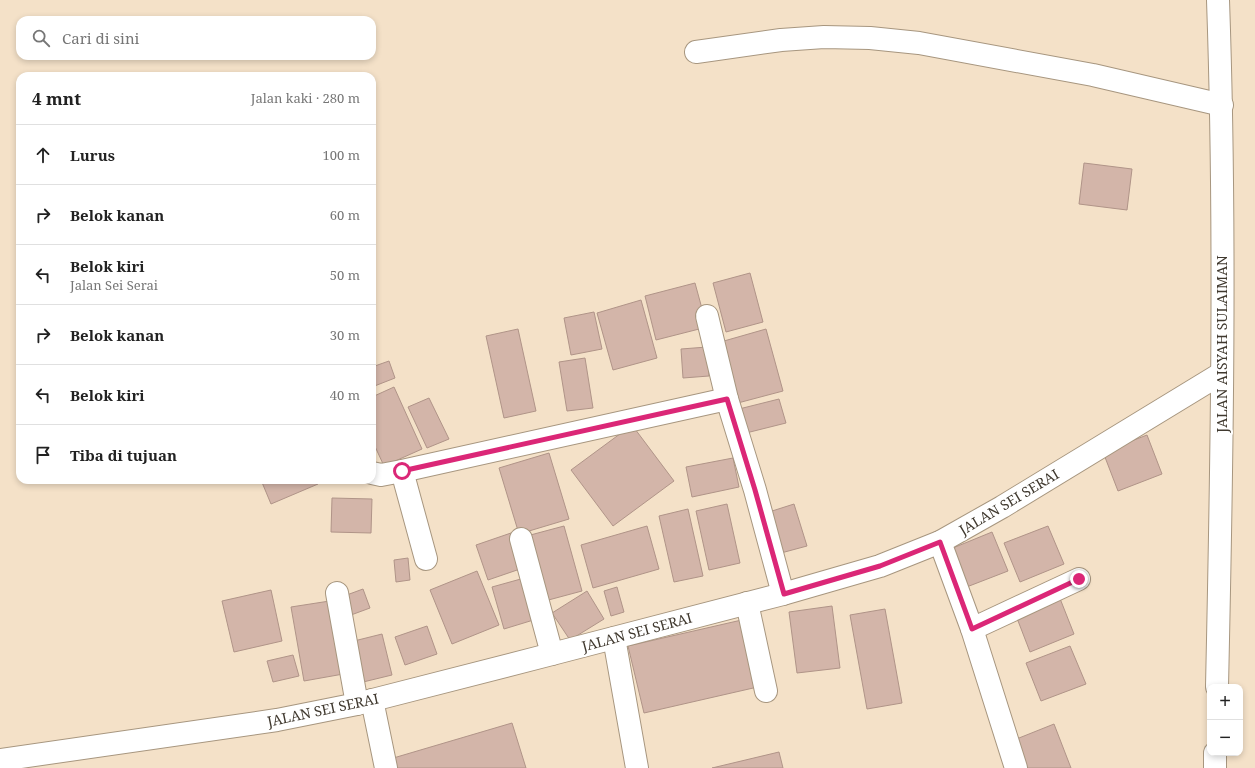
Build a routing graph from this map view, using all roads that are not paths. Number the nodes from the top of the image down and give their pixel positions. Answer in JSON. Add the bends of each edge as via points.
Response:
{"nodes":[{"id":1,"x":1218,"y":0,"type":"edge"},
{"id":2,"x":696,"y":52,"type":"dead end"},
{"id":3,"x":1222,"y":105,"type":"junction"},
{"id":4,"x":707,"y":316,"type":"dead end"},
{"id":5,"x":1222,"y":373,"type":"junction"},
{"id":6,"x":727,"y":399,"type":"junction"},
{"id":7,"x":402,"y":471,"type":"junction"},
{"id":8,"x":376,"y":474,"type":"edge"},
{"id":9,"x":521,"y":539,"type":"dead end"},
{"id":10,"x":940,"y":542,"type":"junction"},
{"id":11,"x":426,"y":559,"type":"dead end"},
{"id":12,"x":1079,"y":579,"type":"dead end"},
{"id":13,"x":337,"y":593,"type":"dead end"},
{"id":14,"x":784,"y":594,"type":"junction"},
{"id":15,"x":747,"y":603,"type":"junction"},
{"id":16,"x":972,"y":629,"type":"junction"},
{"id":17,"x":614,"y":638,"type":"junction"},
{"id":18,"x":552,"y":654,"type":"junction"},
{"id":19,"x":1217,"y":684,"type":"edge"},
{"id":20,"x":766,"y":690,"type":"dead end"},
{"id":21,"x":365,"y":702,"type":"junction"},
{"id":22,"x":1215,"y":756,"type":"edge"},
{"id":23,"x":2,"y":762,"type":"edge"},
{"id":24,"x":386,"y":768,"type":"edge"},
{"id":25,"x":637,"y":768,"type":"edge"},
{"id":26,"x":1016,"y":768,"type":"edge"},
{"id":27,"x":1215,"y":768,"type":"edge"}],
"edges":[{"from":1,"to":3,"type":"main road","name":"JALAN AISYAH SULAIMAN"},
{"from":2,"to":3,"type":"main road","via":[[781,40],[824,37],[870,38],[919,43],[1093,75]]},
{"from":3,"to":5,"type":"main road","name":"JALAN AISYAH SULAIMAN"},
{"from":4,"to":6,"type":"main road"},
{"from":5,"to":10,"type":"main road","name":"JALAN SEI SERAI","via":[[1009,503]]},
{"from":5,"to":19,"type":"main road","name":"JALAN AISYAH SULAIMAN"},
{"from":6,"to":7,"type":"main road"},
{"from":6,"to":14,"type":"main road"},
{"from":7,"to":8,"type":"main road"},
{"from":7,"to":11,"type":"main road"},
{"from":9,"to":18,"type":"main road"},
{"from":10,"to":14,"type":"main road","name":"JALAN SEI SERAI","via":[[880,566]]},
{"from":10,"to":16,"type":"main road"},
{"from":12,"to":16,"type":"main road"},
{"from":13,"to":21,"type":"main road"},
{"from":14,"to":15,"type":"main road","name":"JALAN SEI SERAI"},
{"from":15,"to":17,"type":"main road","name":"JALAN SEI SERAI"},
{"from":15,"to":20,"type":"main road"},
{"from":16,"to":26,"type":"main road"},
{"from":17,"to":18,"type":"main road","name":"JALAN SEI SERAI"},
{"from":17,"to":25,"type":"main road"},
{"from":18,"to":21,"type":"main road","name":"JALAN SEI SERAI"},
{"from":21,"to":23,"type":"main road","name":"JALAN SEI SERAI","via":[[277,720]]},
{"from":21,"to":24,"type":"main road"},
{"from":22,"to":27,"type":"main road"}]}
